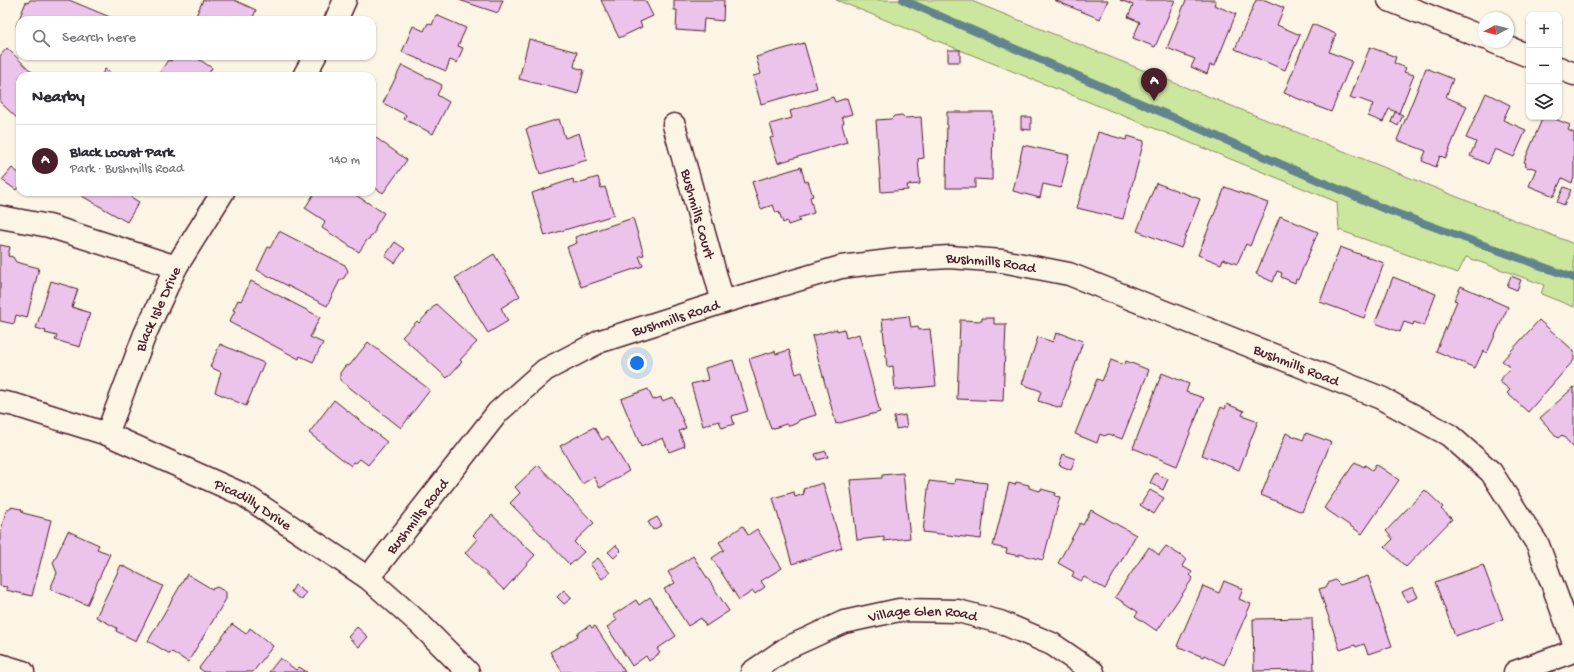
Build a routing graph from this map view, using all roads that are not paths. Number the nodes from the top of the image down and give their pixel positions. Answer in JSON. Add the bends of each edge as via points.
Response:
{"nodes":[{"id":1,"x":345,"y":0,"type":"edge"},
{"id":2,"x":1399,"y":2,"type":"edge"},
{"id":3,"x":338,"y":16,"type":"edge"},
{"id":4,"x":1478,"y":35,"type":"edge"},
{"id":5,"x":1509,"y":48,"type":"edge"},
{"id":6,"x":1526,"y":55,"type":"edge"},
{"id":7,"x":313,"y":60,"type":"edge"},
{"id":8,"x":1562,"y":69,"type":"edge"},
{"id":9,"x":306,"y":72,"type":"edge"},
{"id":10,"x":1574,"y":74,"type":"edge"},
{"id":11,"x":674,"y":125,"type":"dead end"},
{"id":12,"x":220,"y":196,"type":"edge"},
{"id":13,"x":0,"y":217,"type":"edge"},
{"id":14,"x":176,"y":267,"type":"junction"},
{"id":15,"x":723,"y":302,"type":"junction"},
{"id":16,"x":0,"y":402,"type":"edge"},
{"id":17,"x":107,"y":434,"type":"junction"},
{"id":18,"x":368,"y":578,"type":"junction"},
{"id":19,"x":1574,"y":643,"type":"edge"},
{"id":20,"x":1574,"y":651,"type":"edge"},
{"id":21,"x":0,"y":665,"type":"edge"},
{"id":22,"x":23,"y":672,"type":"edge"},
{"id":23,"x":468,"y":672,"type":"edge"},
{"id":24,"x":752,"y":672,"type":"edge"},
{"id":25,"x":1093,"y":672,"type":"edge"},
{"id":26,"x":1515,"y":672,"type":"edge"}],
"edges":[{"from":1,"to":3,"type":"street"},
{"from":2,"to":4,"type":"street"},
{"from":5,"to":6,"type":"street"},
{"from":7,"to":9,"type":"street"},
{"from":8,"to":10,"type":"street"},
{"from":11,"to":15,"type":"street","name":"Bushmills Court"},
{"from":12,"to":14,"type":"street","name":"Black Isle Drive"},
{"from":13,"to":14,"type":"street","via":[[49,226]]},
{"from":14,"to":17,"type":"street","name":"Black Isle Drive","via":[[145,334]]},
{"from":15,"to":18,"type":"street","name":"Bushmills Road","via":[[601,341],[546,370],[498,412]]},
{"from":15,"to":19,"type":"street","name":"Bushmills Road","via":[[841,267],[950,257],[1002,261],[1068,274],[1381,398],[1450,435],[1491,472],[1538,545]]},
{"from":16,"to":17,"type":"street","name":"Picadilly Drive"},
{"from":17,"to":18,"type":"street","name":"Picadilly Drive","via":[[244,495]]},
{"from":18,"to":23,"type":"street","name":"Picadilly Drive","via":[[420,624]]},
{"from":20,"to":26,"type":"street"},
{"from":21,"to":22,"type":"street"},
{"from":24,"to":25,"type":"street","name":"Village Glen Road","via":[[787,648],[844,622],[899,610],[958,611],[1000,622],[1052,644]]}]}
